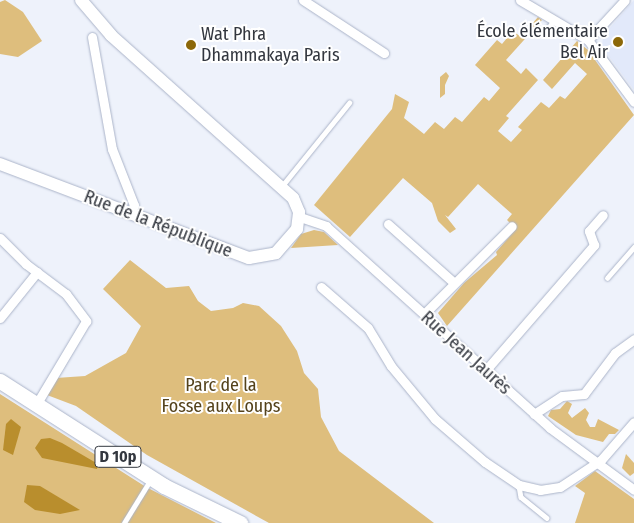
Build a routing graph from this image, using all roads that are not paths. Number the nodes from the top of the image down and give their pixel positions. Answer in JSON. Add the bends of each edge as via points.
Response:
{"nodes":[{"id":1,"x":81,"y":0,"type":"edge"},
{"id":2,"x":303,"y":0,"type":"edge"},
{"id":3,"x":520,"y":0,"type":"edge"},
{"id":4,"x":625,"y":0,"type":"edge"},
{"id":5,"x":554,"y":20,"type":"junction"},
{"id":6,"x":546,"y":31,"type":"dead end"},
{"id":7,"x":92,"y":37,"type":"dead end"},
{"id":8,"x":588,"y":40,"type":"junction"},
{"id":9,"x":384,"y":53,"type":"dead end"},
{"id":10,"x":349,"y":102,"type":"dead end"},
{"id":11,"x":634,"y":102,"type":"edge"},
{"id":12,"x":0,"y":164,"type":"edge"},
{"id":13,"x":281,"y":187,"type":"junction"},
{"id":14,"x":131,"y":213,"type":"junction"},
{"id":15,"x":602,"y":215,"type":"dead end"},
{"id":16,"x":300,"y":216,"type":"junction"},
{"id":17,"x":388,"y":224,"type":"dead end"},
{"id":18,"x":512,"y":226,"type":"dead end"},
{"id":19,"x":0,"y":238,"type":"edge"},
{"id":20,"x":634,"y":247,"type":"edge"},
{"id":21,"x":37,"y":272,"type":"junction"},
{"id":22,"x":608,"y":278,"type":"dead end"},
{"id":23,"x":453,"y":282,"type":"junction"},
{"id":24,"x":321,"y":287,"type":"dead end"},
{"id":25,"x":424,"y":314,"type":"junction"},
{"id":26,"x":0,"y":318,"type":"edge"},
{"id":27,"x":634,"y":339,"type":"edge"},
{"id":28,"x":485,"y":371,"type":"junction"},
{"id":29,"x":0,"y":381,"type":"edge"},
{"id":30,"x":36,"y":405,"type":"junction"},
{"id":31,"x":534,"y":414,"type":"junction"},
{"id":32,"x":634,"y":422,"type":"edge"},
{"id":33,"x":597,"y":463,"type":"junction"},
{"id":34,"x":151,"y":478,"type":"junction"},
{"id":35,"x":519,"y":485,"type":"junction"},
{"id":36,"x":634,"y":490,"type":"edge"},
{"id":37,"x":547,"y":518,"type":"dead end"},
{"id":38,"x":124,"y":523,"type":"edge"},
{"id":39,"x":240,"y":523,"type":"edge"}],
"edges":[{"from":1,"to":13,"type":"street","via":[[111,35]]},
{"from":2,"to":9,"type":"street"},
{"from":3,"to":5,"type":"street"},
{"from":4,"to":8,"type":"street"},
{"from":5,"to":6,"type":"lane"},
{"from":5,"to":8,"type":"street"},
{"from":7,"to":14,"type":"street","via":[[112,149],[134,205]]},
{"from":8,"to":11,"type":"street"},
{"from":10,"to":13,"type":"lane"},
{"from":12,"to":14,"type":"street","name":"Rue de la République"},
{"from":13,"to":16,"type":"street","via":[[297,203]]},
{"from":14,"to":16,"type":"street","name":"Rue de la République","via":[[242,256],[257,258],[281,249],[297,229]]},
{"from":15,"to":28,"type":"street","via":[[589,231],[594,245]]},
{"from":16,"to":25,"type":"street","name":"Rue Jean Jaurès","via":[[326,226]]},
{"from":17,"to":23,"type":"street"},
{"from":18,"to":23,"type":"street"},
{"from":19,"to":21,"type":"street"},
{"from":20,"to":22,"type":"lane"},
{"from":21,"to":26,"type":"street"},
{"from":21,"to":30,"type":"street","via":[[66,294],[86,321]]},
{"from":23,"to":25,"type":"street"},
{"from":24,"to":35,"type":"street","via":[[368,328],[411,393],[444,428],[505,478]]},
{"from":25,"to":28,"type":"street","name":"Rue Jean Jaurès"},
{"from":27,"to":31,"type":"street","via":[[614,353],[584,394],[562,396]]},
{"from":28,"to":31,"type":"street","name":"Rue Jean Jaurès"},
{"from":29,"to":30,"type":"main road","number":"D 10p"},
{"from":30,"to":34,"type":"main road","number":"D 10p"},
{"from":31,"to":33,"type":"street","name":"Rue Jean Jaurès"},
{"from":32,"to":33,"type":"street"},
{"from":33,"to":35,"type":"street","via":[[551,489]]},
{"from":33,"to":36,"type":"street","name":"Rue Jean Jaurès"},
{"from":34,"to":38,"type":"lane"},
{"from":34,"to":39,"type":"main road","number":"D 10p"},
{"from":35,"to":37,"type":"lane","via":[[522,498]]}]}
